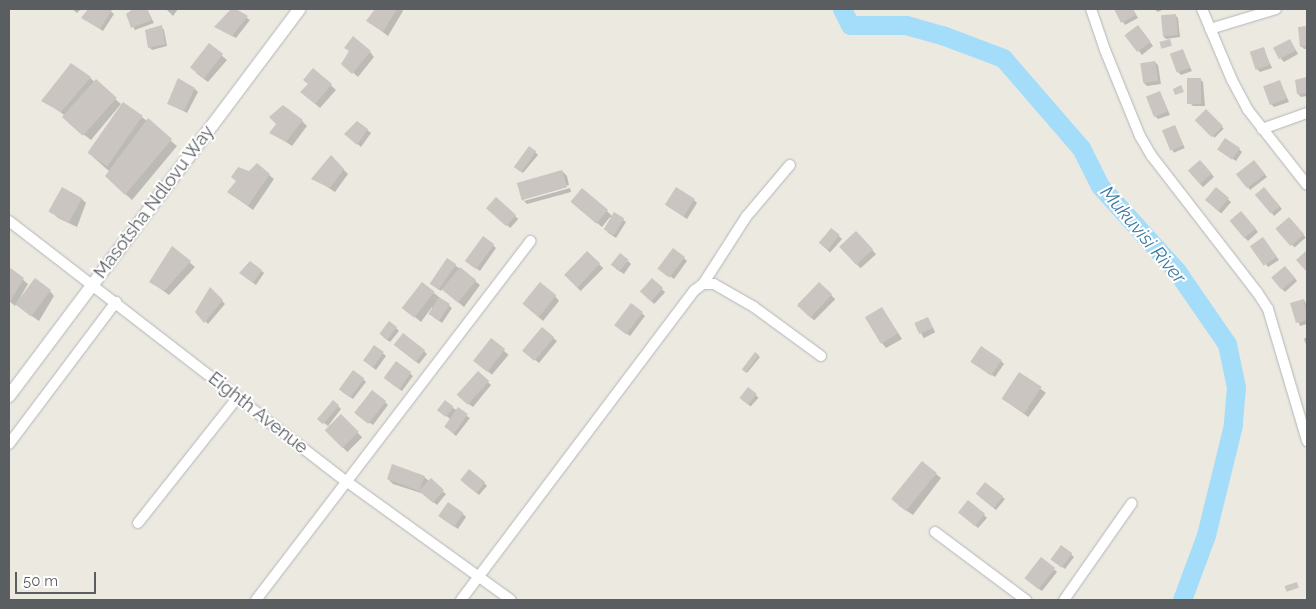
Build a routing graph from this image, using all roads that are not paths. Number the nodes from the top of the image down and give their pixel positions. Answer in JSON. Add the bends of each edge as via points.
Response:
{"nodes":[{"id":1,"x":300,"y":9,"type":"edge"},
{"id":2,"x":1091,"y":9,"type":"edge"},
{"id":3,"x":1202,"y":9,"type":"edge"},
{"id":4,"x":1276,"y":9,"type":"edge"},
{"id":5,"x":1210,"y":29,"type":"junction"},
{"id":6,"x":1307,"y":113,"type":"edge"},
{"id":7,"x":1262,"y":129,"type":"junction"},
{"id":8,"x":790,"y":165,"type":"dead end"},
{"id":9,"x":1307,"y":185,"type":"edge"},
{"id":10,"x":9,"y":221,"type":"edge"},
{"id":11,"x":530,"y":241,"type":"dead end"},
{"id":12,"x":93,"y":284,"type":"junction"},
{"id":13,"x":703,"y":284,"type":"junction"},
{"id":14,"x":116,"y":302,"type":"junction"},
{"id":15,"x":821,"y":356,"type":"dead end"},
{"id":16,"x":9,"y":396,"type":"edge"},
{"id":17,"x":238,"y":397,"type":"junction"},
{"id":18,"x":1307,"y":441,"type":"edge"},
{"id":19,"x":9,"y":444,"type":"edge"},
{"id":20,"x":346,"y":481,"type":"junction"},
{"id":21,"x":1132,"y":503,"type":"dead end"},
{"id":22,"x":138,"y":523,"type":"dead end"},
{"id":23,"x":935,"y":532,"type":"dead end"},
{"id":24,"x":479,"y":577,"type":"junction"},
{"id":25,"x":256,"y":600,"type":"edge"},
{"id":26,"x":460,"y":600,"type":"edge"},
{"id":27,"x":511,"y":600,"type":"edge"},
{"id":28,"x":1026,"y":600,"type":"edge"},
{"id":29,"x":1064,"y":600,"type":"edge"}],
"edges":[{"from":1,"to":12,"type":"street","name":"Masotsha Ndlovu Way"},
{"from":2,"to":18,"type":"street","via":[[1140,136],[1151,155],[1268,310]]},
{"from":3,"to":5,"type":"street"},
{"from":4,"to":5,"type":"street"},
{"from":5,"to":7,"type":"street","via":[[1232,80]]},
{"from":6,"to":7,"type":"street"},
{"from":7,"to":9,"type":"street"},
{"from":8,"to":13,"type":"street","via":[[746,217]]},
{"from":10,"to":12,"type":"street","name":"Eighth Avenue"},
{"from":11,"to":20,"type":"street"},
{"from":12,"to":14,"type":"street","name":"Eighth Avenue"},
{"from":12,"to":16,"type":"street","name":"Masotsha Ndlovu Way"},
{"from":13,"to":15,"type":"street","via":[[714,284],[754,307]]},
{"from":13,"to":24,"type":"street","via":[[695,290]]},
{"from":14,"to":17,"type":"street","name":"Eighth Avenue"},
{"from":14,"to":19,"type":"street"},
{"from":17,"to":20,"type":"street","name":"Eighth Avenue"},
{"from":17,"to":22,"type":"street"},
{"from":20,"to":24,"type":"street","name":"Eighth Avenue"},
{"from":20,"to":25,"type":"street"},
{"from":21,"to":29,"type":"street"},
{"from":23,"to":28,"type":"street"},
{"from":24,"to":26,"type":"street"},
{"from":24,"to":27,"type":"street","name":"Eighth Avenue"}]}
